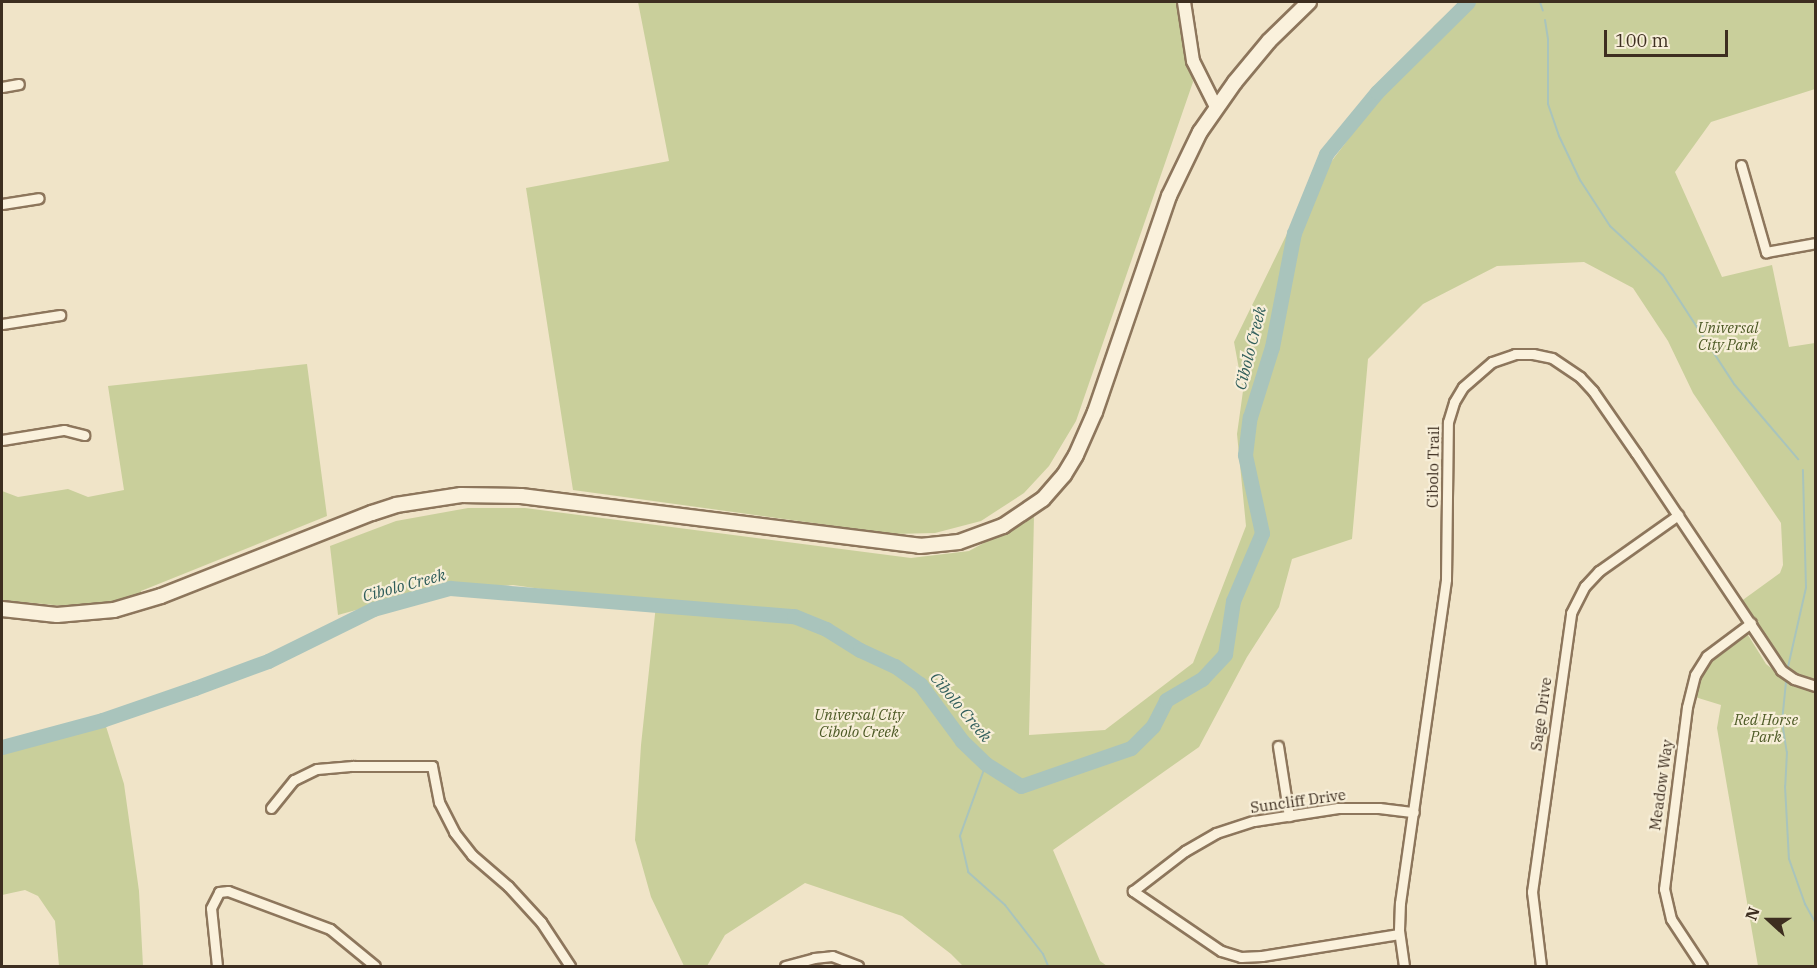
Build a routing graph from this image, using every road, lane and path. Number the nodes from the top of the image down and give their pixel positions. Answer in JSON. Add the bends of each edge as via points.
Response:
{"nodes":[{"id":1,"x":1184,"y":2,"type":"edge"},
{"id":2,"x":1310,"y":2,"type":"edge"},
{"id":3,"x":19,"y":84,"type":"dead end"},
{"id":4,"x":2,"y":87,"type":"edge"},
{"id":5,"x":1216,"y":107,"type":"junction"},
{"id":6,"x":1741,"y":165,"type":"dead end"},
{"id":7,"x":39,"y":198,"type":"dead end"},
{"id":8,"x":2,"y":204,"type":"edge"},
{"id":9,"x":1815,"y":243,"type":"edge"},
{"id":10,"x":60,"y":315,"type":"dead end"},
{"id":11,"x":2,"y":324,"type":"edge"},
{"id":12,"x":84,"y":435,"type":"dead end"},
{"id":13,"x":2,"y":440,"type":"edge"},
{"id":14,"x":1678,"y":515,"type":"junction"},
{"id":15,"x":2,"y":609,"type":"edge"},
{"id":16,"x":1750,"y":623,"type":"junction"},
{"id":17,"x":1815,"y":686,"type":"edge"},
{"id":18,"x":1278,"y":746,"type":"dead end"},
{"id":19,"x":271,"y":808,"type":"dead end"},
{"id":20,"x":1414,"y":812,"type":"junction"},
{"id":21,"x":1289,"y":816,"type":"junction"},
{"id":22,"x":1399,"y":934,"type":"junction"},
{"id":23,"x":217,"y":966,"type":"edge"},
{"id":24,"x":375,"y":966,"type":"edge"},
{"id":25,"x":570,"y":966,"type":"edge"},
{"id":26,"x":785,"y":966,"type":"edge"},
{"id":27,"x":858,"y":966,"type":"edge"},
{"id":28,"x":1404,"y":966,"type":"edge"},
{"id":29,"x":1541,"y":966,"type":"edge"},
{"id":30,"x":1702,"y":966,"type":"edge"}],
"edges":[{"from":1,"to":5,"type":"street","via":[[1193,61]]},
{"from":2,"to":5,"type":"main road","via":[[1269,41]]},
{"from":3,"to":4,"type":"street"},
{"from":5,"to":15,"type":"main road","via":[[1190,149],[1169,196],[1095,412],[1076,455],[1043,499],[986,533],[959,543],[901,545],[521,496],[461,495],[380,511],[172,592],[114,610],[57,615]]},
{"from":6,"to":9,"type":"street","via":[[1766,252]]},
{"from":7,"to":8,"type":"street"},
{"from":10,"to":11,"type":"street"},
{"from":12,"to":13,"type":"street","via":[[64,430]]},
{"from":14,"to":16,"type":"street","name":"Cibolo Trail"},
{"from":14,"to":20,"type":"street","name":"Cibolo Trail","via":[[1593,391],[1564,365],[1552,358],[1515,354],[1492,362],[1463,387],[1448,422],[1446,579]]},
{"from":14,"to":29,"type":"street","name":"Sage Drive","via":[[1599,571],[1571,614],[1532,892]]},
{"from":16,"to":17,"type":"street","name":"Cibolo Trail","via":[[1781,670]]},
{"from":16,"to":30,"type":"street","name":"Meadow Way","via":[[1716,647],[1699,668],[1689,690],[1664,889],[1671,919]]},
{"from":18,"to":21,"type":"street"},
{"from":19,"to":25,"type":"street","via":[[294,780],[317,769],[432,766],[439,802],[454,832],[472,855],[541,922]]},
{"from":20,"to":21,"type":"street","name":"Suncliff Drive","via":[[1360,808]]},
{"from":20,"to":22,"type":"street","name":"Cibolo Trail"},
{"from":21,"to":22,"type":"street","name":"Suncliff Drive","via":[[1215,833],[1133,891],[1221,951],[1240,957]]},
{"from":22,"to":28,"type":"street","name":"Cibolo Trail"},
{"from":23,"to":24,"type":"street","via":[[211,908],[217,889],[330,929]]},
{"from":26,"to":27,"type":"street","via":[[832,956]]}]}
